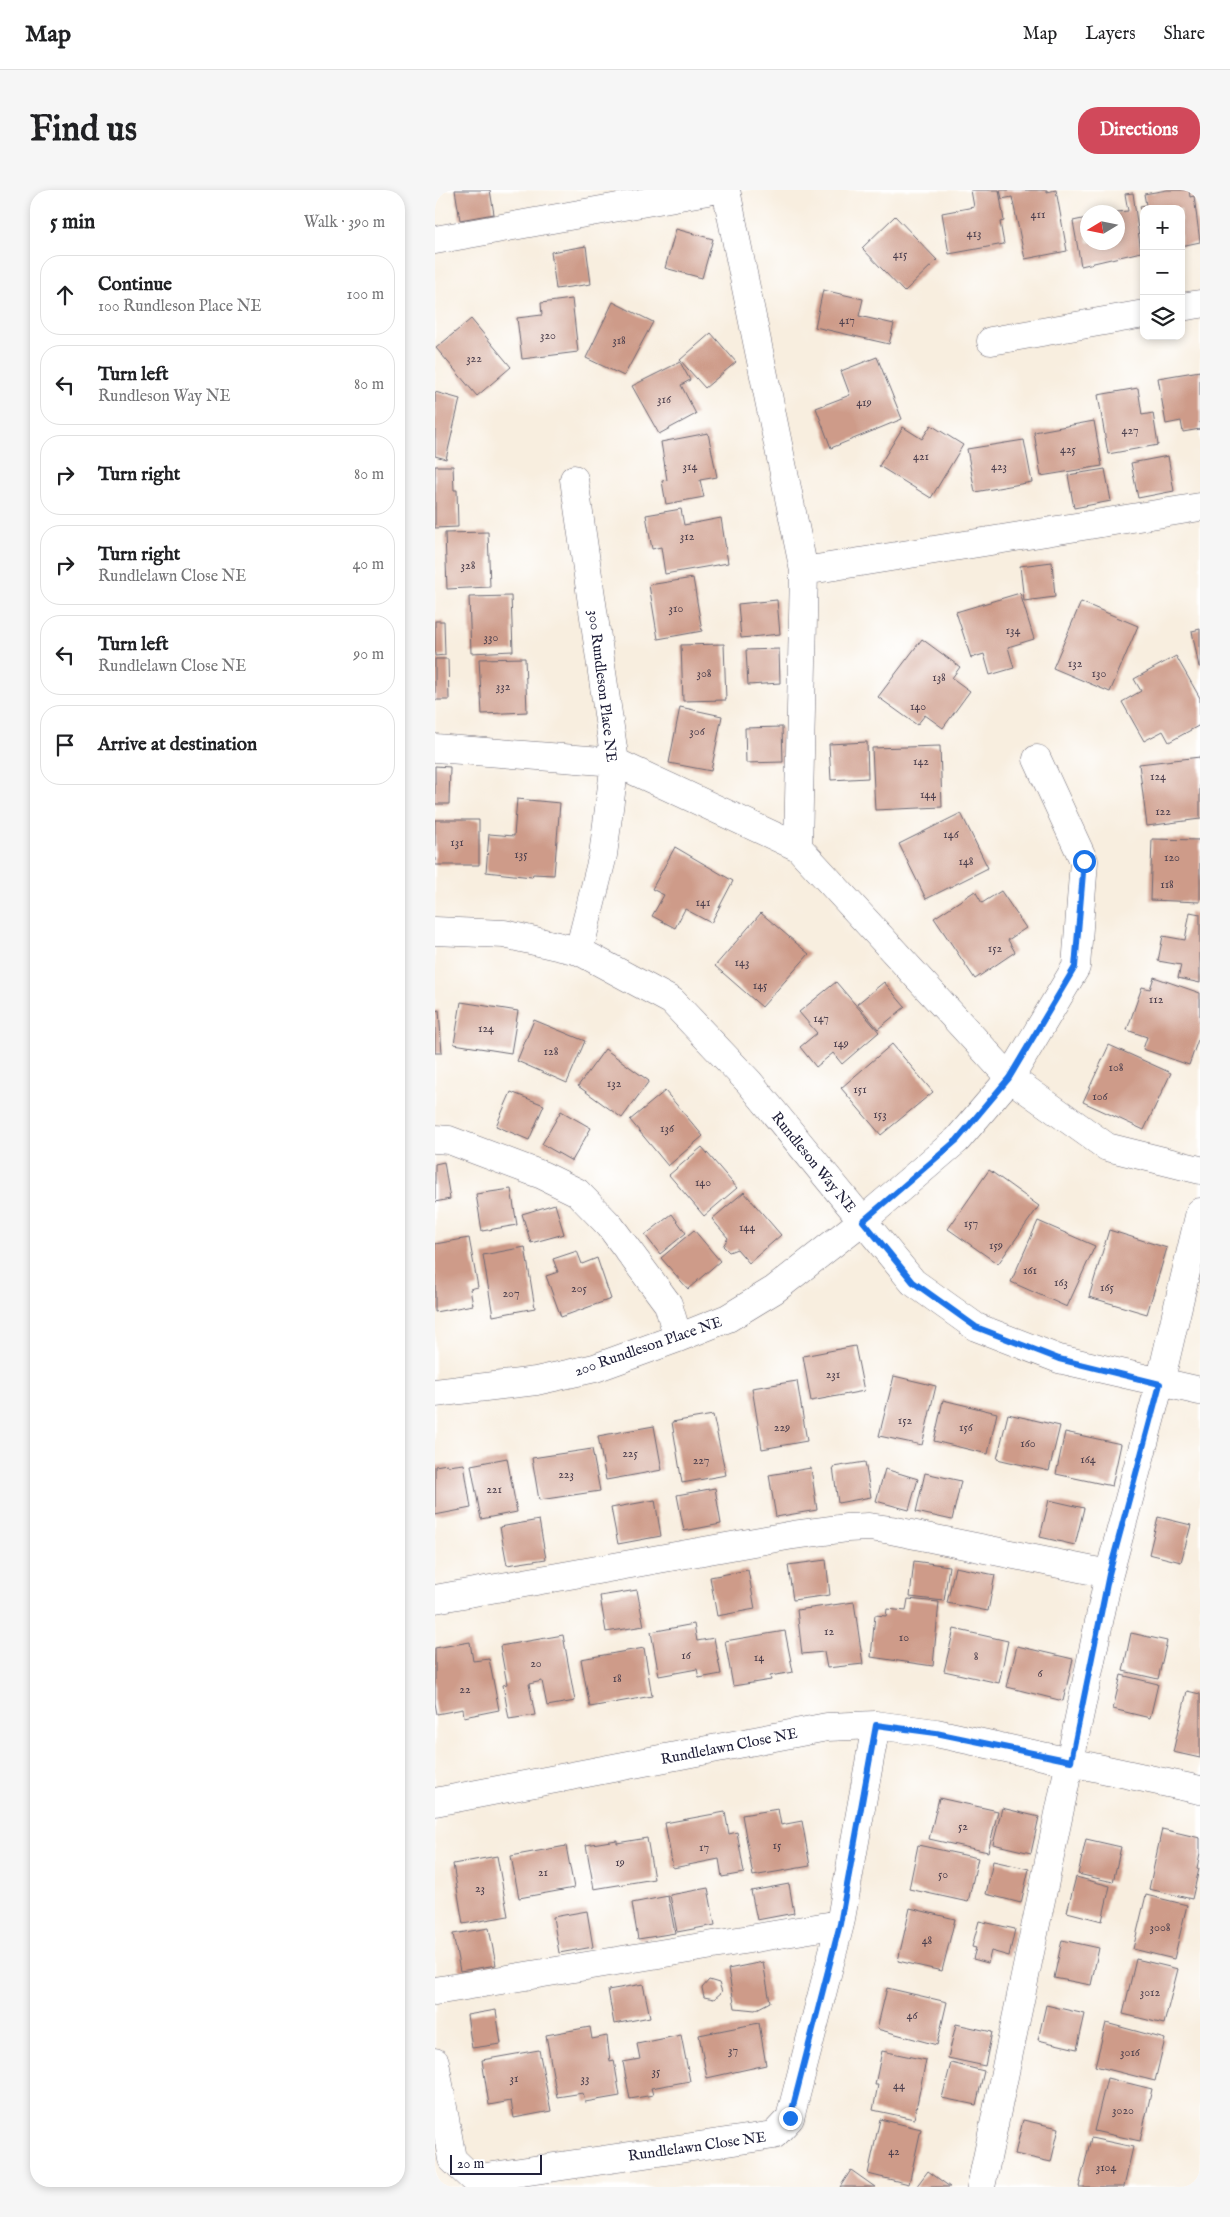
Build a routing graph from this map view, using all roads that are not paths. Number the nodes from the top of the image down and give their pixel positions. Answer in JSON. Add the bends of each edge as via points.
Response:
{"nodes":[{"id":1,"x":713,"y":190,"type":"edge"},
{"id":2,"x":726,"y":190,"type":"edge"},
{"id":3,"x":435,"y":240,"type":"edge"},
{"id":4,"x":1200,"y":304,"type":"edge"},
{"id":5,"x":1185,"y":306,"type":"edge"},
{"id":6,"x":1140,"y":315,"type":"edge"},
{"id":7,"x":991,"y":341,"type":"dead end"},
{"id":8,"x":574,"y":478,"type":"dead end"},
{"id":9,"x":1200,"y":507,"type":"edge"},
{"id":10,"x":804,"y":571,"type":"junction"},
{"id":11,"x":435,"y":748,"type":"edge"},
{"id":12,"x":1037,"y":759,"type":"dead end"},
{"id":13,"x":615,"y":762,"type":"junction"},
{"id":14,"x":797,"y":847,"type":"junction"},
{"id":15,"x":435,"y":932,"type":"edge"},
{"id":16,"x":579,"y":951,"type":"junction"},
{"id":17,"x":1009,"y":1078,"type":"junction"},
{"id":18,"x":435,"y":1139,"type":"edge"},
{"id":19,"x":1200,"y":1170,"type":"edge"},
{"id":20,"x":1200,"y":1212,"type":"edge"},
{"id":21,"x":863,"y":1221,"type":"junction"},
{"id":22,"x":678,"y":1338,"type":"junction"},
{"id":23,"x":1160,"y":1384,"type":"junction"},
{"id":24,"x":1200,"y":1392,"type":"edge"},
{"id":25,"x":435,"y":1393,"type":"edge"},
{"id":26,"x":1109,"y":1574,"type":"junction"},
{"id":27,"x":435,"y":1599,"type":"edge"},
{"id":28,"x":876,"y":1725,"type":"junction"},
{"id":29,"x":1071,"y":1761,"type":"junction"},
{"id":30,"x":1200,"y":1790,"type":"edge"},
{"id":31,"x":435,"y":1802,"type":"edge"},
{"id":32,"x":840,"y":1924,"type":"junction"},
{"id":33,"x":435,"y":1991,"type":"edge"},
{"id":34,"x":435,"y":2062,"type":"edge"},
{"id":35,"x":471,"y":2183,"type":"edge"},
{"id":36,"x":981,"y":2187,"type":"edge"}],
"edges":[{"from":1,"to":3,"type":"street"},
{"from":2,"to":10,"type":"street"},
{"from":4,"to":5,"type":"street"},
{"from":6,"to":7,"type":"street"},
{"from":8,"to":13,"type":"street","name":"300 Rundleson Place NE"},
{"from":9,"to":10,"type":"street"},
{"from":10,"to":14,"type":"street"},
{"from":11,"to":13,"type":"street"},
{"from":12,"to":17,"type":"street","name":"200 Rundleson Place NE","via":[[1084,861],[1075,967]]},
{"from":13,"to":14,"type":"street"},
{"from":13,"to":16,"type":"street","name":"300 Rundleson Place NE","via":[[603,855]]},
{"from":14,"to":17,"type":"street"},
{"from":15,"to":16,"type":"street","name":"Rundleson Way NE","via":[[504,934]]},
{"from":16,"to":21,"type":"street","name":"Rundleson Way NE","via":[[672,1001],[749,1082]]},
{"from":17,"to":19,"type":"street","via":[[1107,1147]]},
{"from":17,"to":21,"type":"street","name":"200 Rundleson Place NE","via":[[957,1140]]},
{"from":18,"to":22,"type":"street","via":[[449,1140],[542,1175],[577,1192],[610,1226],[668,1304]]},
{"from":20,"to":23,"type":"street"},
{"from":21,"to":22,"type":"street","name":"200 Rundleson Place NE","via":[[774,1290],[728,1318]]},
{"from":21,"to":23,"type":"street","name":"Rundleson Way NE","via":[[913,1282],[976,1327],[1059,1359]]},
{"from":22,"to":25,"type":"street","name":"200 Rundleson Place NE","via":[[595,1368],[556,1377]]},
{"from":23,"to":24,"type":"street","name":"Rundleson Way NE"},
{"from":23,"to":26,"type":"street"},
{"from":26,"to":27,"type":"street","via":[[891,1530],[854,1528],[793,1534]]},
{"from":26,"to":29,"type":"street"},
{"from":28,"to":29,"type":"street","name":"Rundlelawn Close NE","via":[[936,1733]]},
{"from":28,"to":31,"type":"street","name":"Rundlelawn Close NE","via":[[827,1727]]},
{"from":28,"to":32,"type":"street","name":"Rundlelawn Close NE"},
{"from":29,"to":30,"type":"street","name":"Rundlelawn Close NE"},
{"from":29,"to":36,"type":"street"},
{"from":32,"to":33,"type":"street"},
{"from":32,"to":35,"type":"street","name":"Rundlelawn Close NE","via":[[790,2118],[774,2135]]},
{"from":34,"to":35,"type":"street","name":"Rundlelawn Close NE","via":[[452,2159]]}]}
